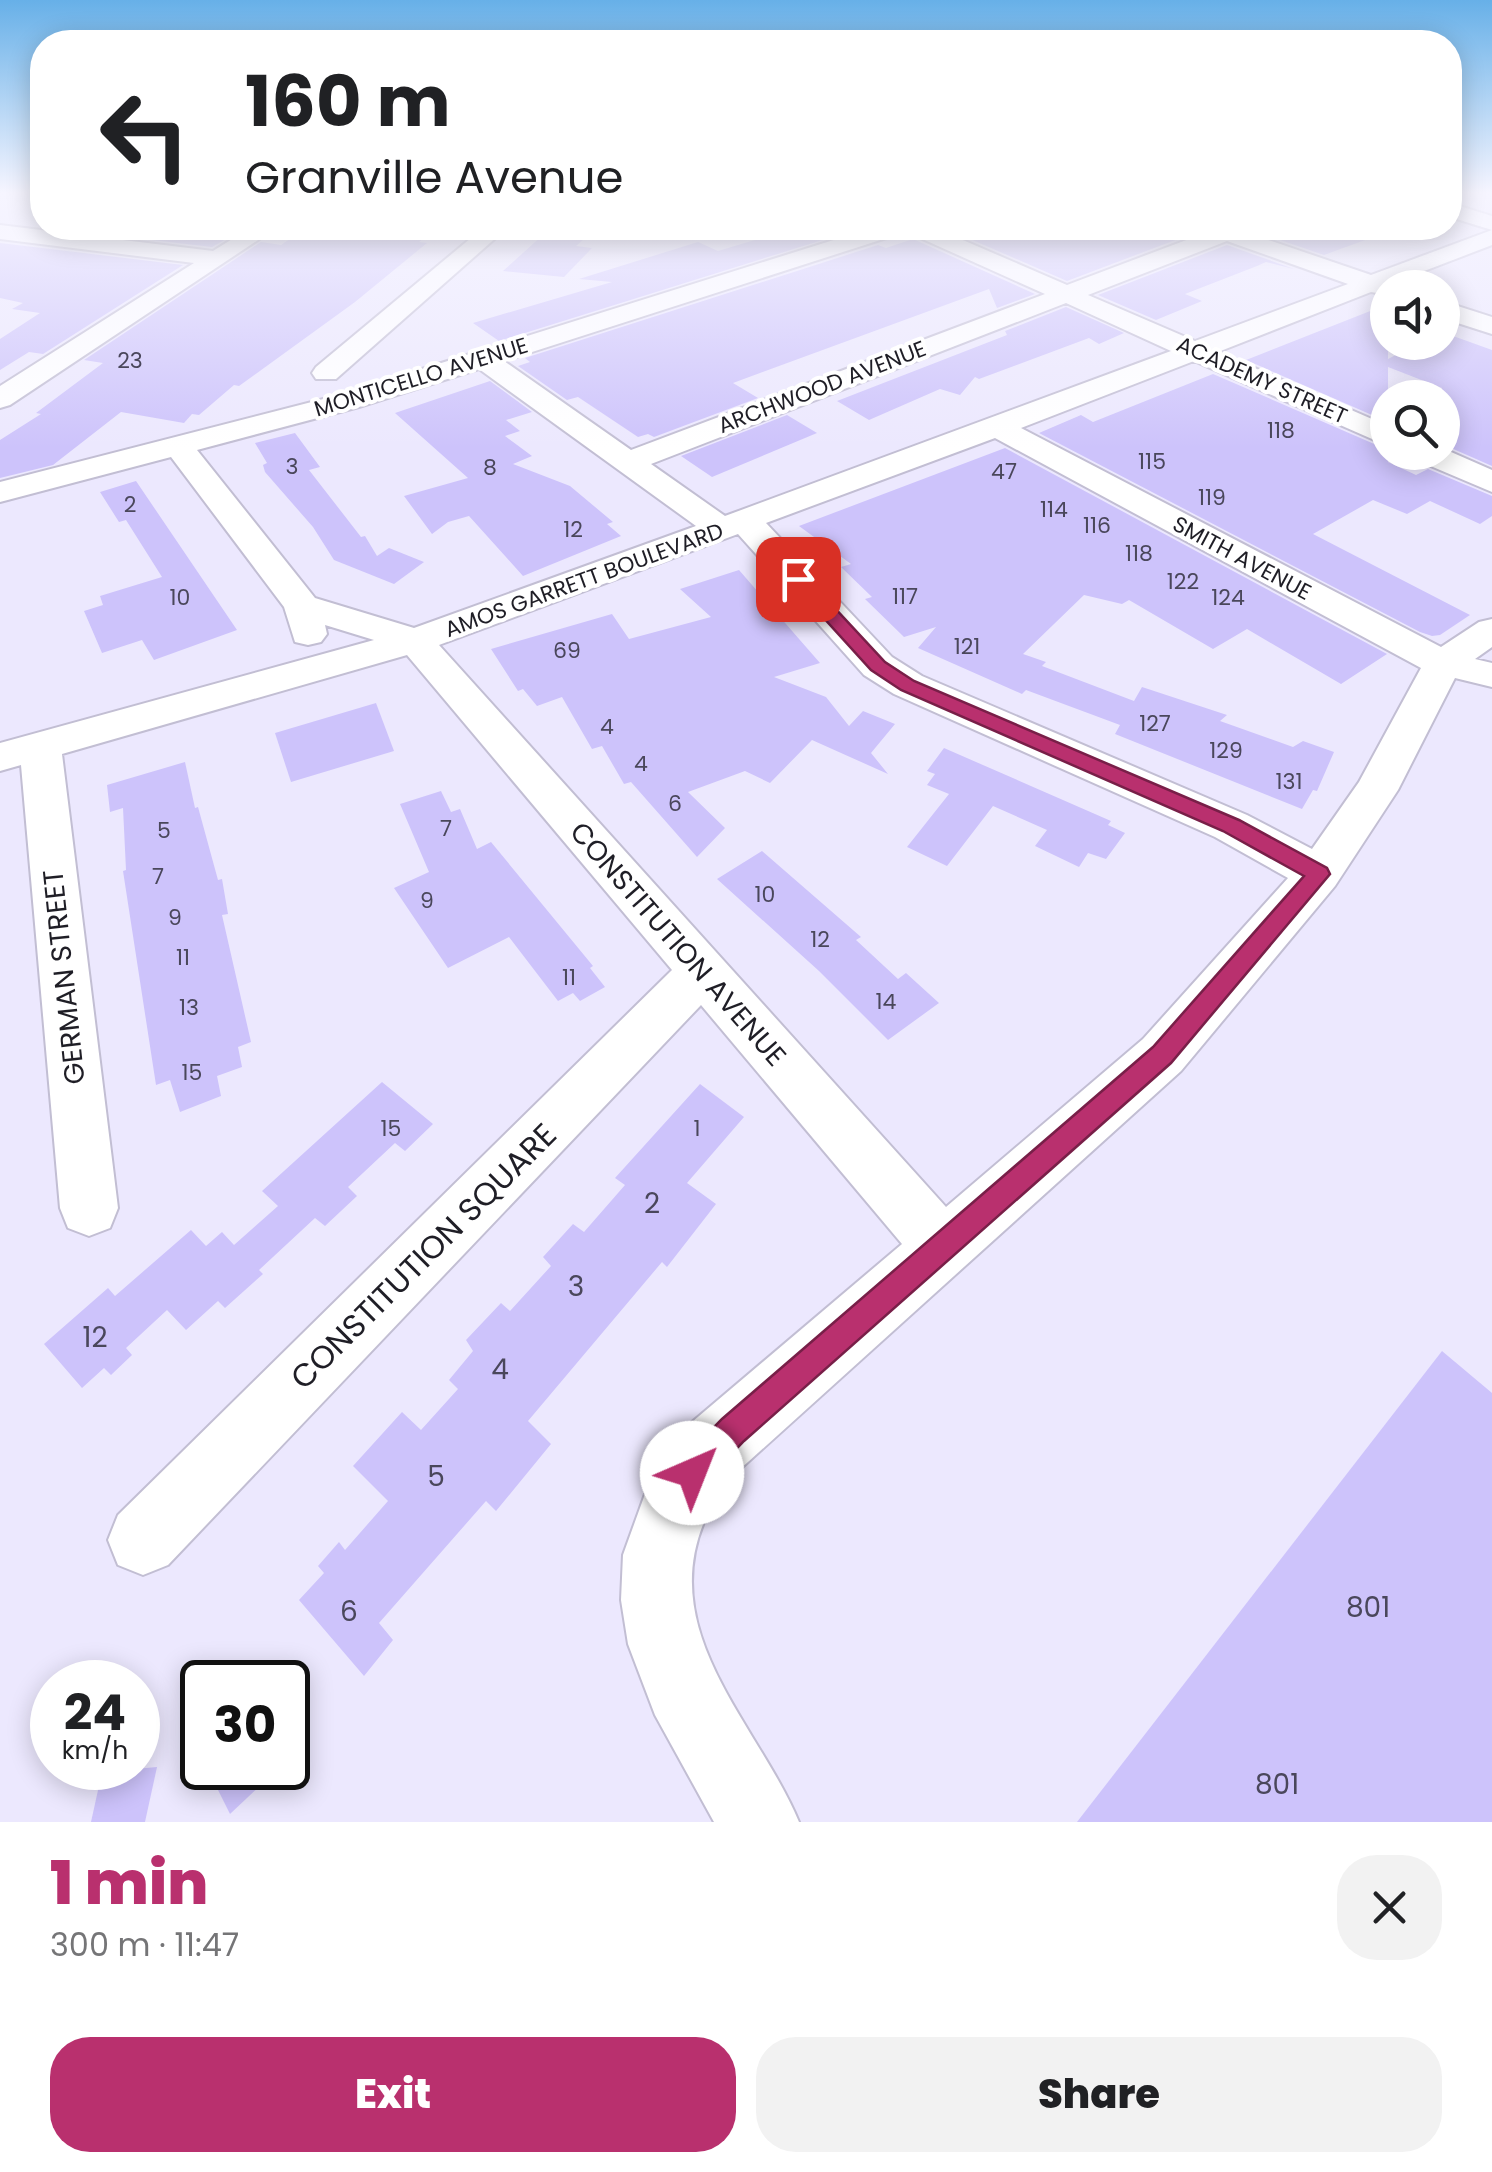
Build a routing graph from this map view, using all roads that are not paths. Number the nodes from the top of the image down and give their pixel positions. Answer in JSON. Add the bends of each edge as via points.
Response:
{"nodes":[{"id":1,"x":185,"y":278,"type":"edge"},
{"id":2,"x":437,"y":278,"type":"edge"},
{"id":3,"x":736,"y":278,"type":"edge"},
{"id":4,"x":1036,"y":278,"type":"edge"},
{"id":5,"x":1104,"y":278,"type":"edge"},
{"id":6,"x":1370,"y":290,"type":"edge"},
{"id":7,"x":1069,"y":292,"type":"junction"},
{"id":8,"x":1460,"y":315,"type":"edge"},
{"id":9,"x":1492,"y":326,"type":"edge"},
{"id":10,"x":1193,"y":352,"type":"junction"},
{"id":11,"x":483,"y":358,"type":"junction"},
{"id":12,"x":326,"y":373,"type":"dead end"},
{"id":13,"x":0,"y":398,"type":"edge"},
{"id":14,"x":997,"y":427,"type":"junction"},
{"id":15,"x":1370,"y":428,"type":"edge"},
{"id":16,"x":178,"y":446,"type":"junction"},
{"id":17,"x":628,"y":462,"type":"junction"},
{"id":18,"x":1460,"y":468,"type":"edge"},
{"id":19,"x":1492,"y":482,"type":"edge"},
{"id":20,"x":0,"y":492,"type":"edge"},
{"id":21,"x":733,"y":525,"type":"junction"},
{"id":22,"x":302,"y":606,"type":"junction"},
{"id":23,"x":1492,"y":630,"type":"edge"},
{"id":24,"x":415,"y":642,"type":"junction"},
{"id":25,"x":1443,"y":663,"type":"junction"},
{"id":26,"x":315,"y":669,"type":"junction"},
{"id":27,"x":1492,"y":675,"type":"edge"},
{"id":28,"x":20,"y":752,"type":"edge"},
{"id":29,"x":1319,"y":874,"type":"junction"},
{"id":30,"x":702,"y":972,"type":"junction"},
{"id":31,"x":89,"y":1208,"type":"dead end"},
{"id":32,"x":942,"y":1246,"type":"junction"},
{"id":33,"x":143,"y":1540,"type":"dead end"},
{"id":34,"x":759,"y":1822,"type":"edge"}],
"edges":[{"from":1,"to":13,"type":"street"},
{"from":2,"to":12,"type":"street"},
{"from":3,"to":11,"type":"street","name":"MONTICELLO AVENUE"},
{"from":4,"to":7,"type":"street","name":"ACADEMY STREET"},
{"from":5,"to":7,"type":"street","name":"ARCHWOOD AVENUE"},
{"from":6,"to":10,"type":"street","name":"AMOS GARRETT BOULEVARD"},
{"from":7,"to":10,"type":"street","name":"ACADEMY STREET"},
{"from":7,"to":17,"type":"street","name":"ARCHWOOD AVENUE"},
{"from":8,"to":9,"type":"street"},
{"from":10,"to":14,"type":"street","name":"AMOS GARRETT BOULEVARD"},
{"from":10,"to":15,"type":"street","name":"ACADEMY STREET"},
{"from":11,"to":16,"type":"street","name":"MONTICELLO AVENUE"},
{"from":11,"to":17,"type":"street"},
{"from":14,"to":21,"type":"street","name":"AMOS GARRETT BOULEVARD"},
{"from":14,"to":25,"type":"street","name":"SMITH AVENUE"},
{"from":16,"to":20,"type":"street","name":"MONTICELLO AVENUE"},
{"from":16,"to":22,"type":"street"},
{"from":17,"to":21,"type":"street"},
{"from":18,"to":19,"type":"street"},
{"from":21,"to":24,"type":"street","name":"AMOS GARRETT BOULEVARD"},
{"from":21,"to":29,"type":"street","via":[[878,666],[908,686],[1231,826]]},
{"from":22,"to":24,"type":"street"},
{"from":22,"to":26,"type":"street"},
{"from":23,"to":25,"type":"street"},
{"from":24,"to":26,"type":"street","name":"AMOS GARRETT BOULEVARD"},
{"from":24,"to":30,"type":"street","name":"CONSTITUTION AVENUE"},
{"from":25,"to":27,"type":"street","name":"SMITH AVENUE"},
{"from":25,"to":29,"type":"street","via":[[1376,790]]},
{"from":26,"to":28,"type":"street","name":"AMOS GARRETT BOULEVARD"},
{"from":28,"to":31,"type":"street","name":"GERMAN STREET"},
{"from":29,"to":32,"type":"street","via":[[1162,1055]]},
{"from":30,"to":32,"type":"street","name":"CONSTITUTION AVENUE"},
{"from":30,"to":33,"type":"street","name":"CONSTITUTION SQUARE"},
{"from":32,"to":34,"type":"street","via":[[704,1457],[680,1489],[662,1536],[654,1584],[662,1636],[688,1702]]}]}
